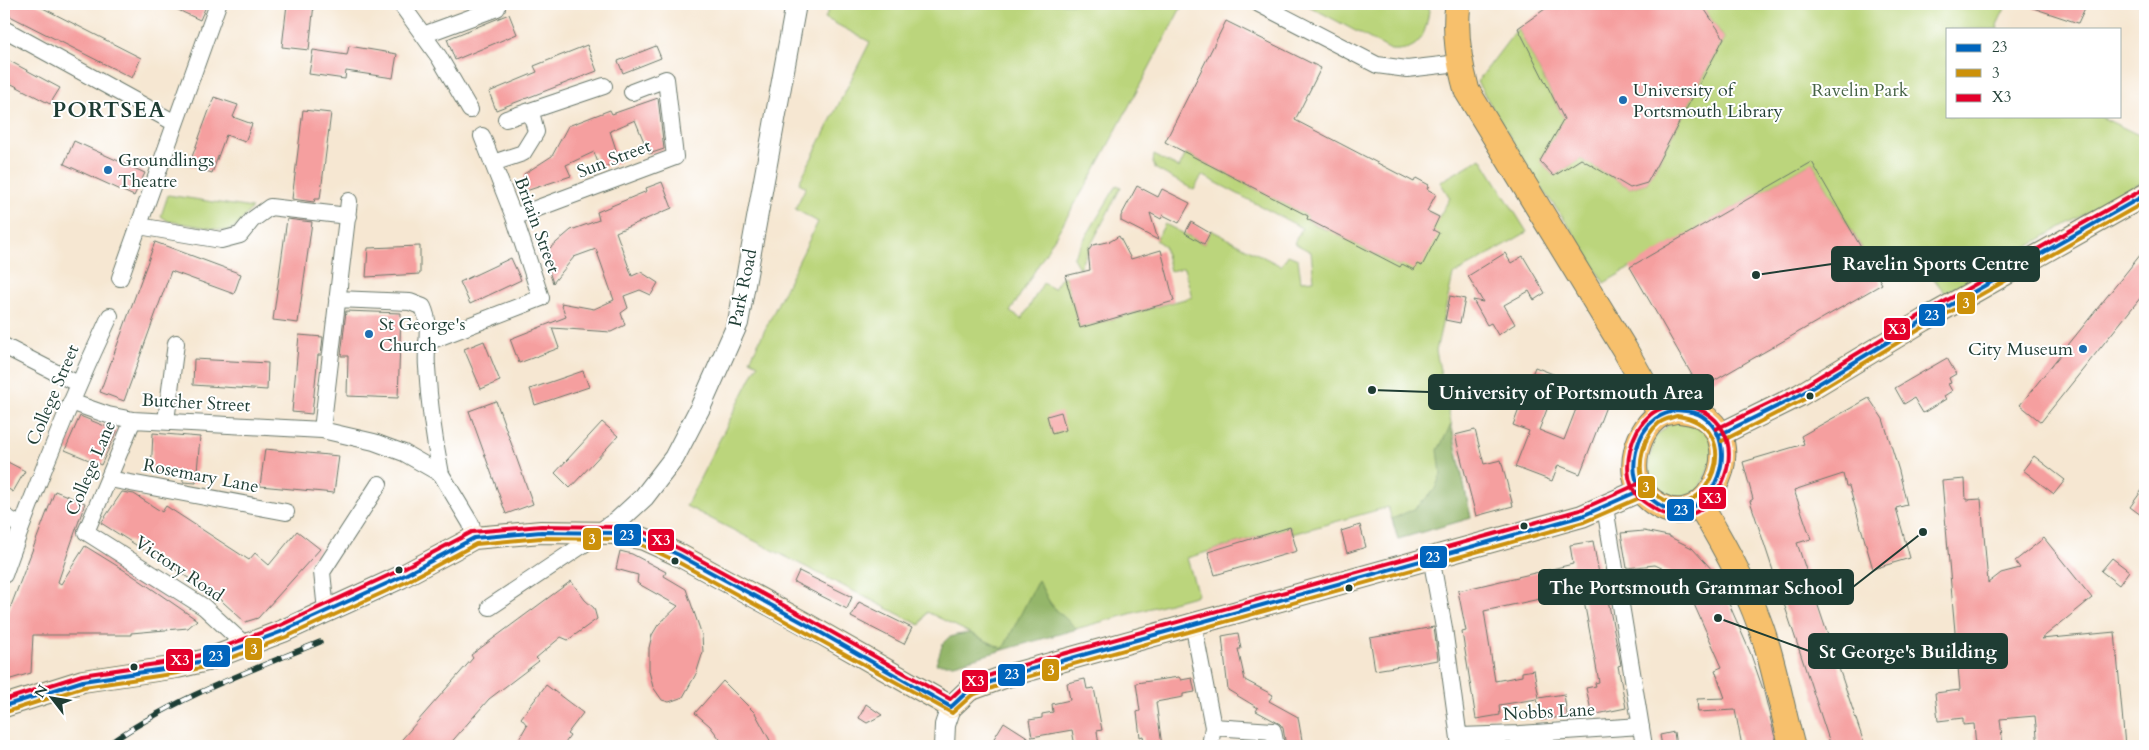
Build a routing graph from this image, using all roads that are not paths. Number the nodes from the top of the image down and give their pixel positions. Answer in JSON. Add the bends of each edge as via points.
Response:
{"nodes":[{"id":1,"x":218,"y":4,"type":"edge"},
{"id":2,"x":401,"y":4,"type":"edge"},
{"id":3,"x":796,"y":4,"type":"edge"},
{"id":4,"x":1259,"y":4,"type":"edge"},
{"id":5,"x":1458,"y":4,"type":"edge"},
{"id":6,"x":497,"y":8,"type":"dead end"},
{"id":7,"x":4,"y":29,"type":"edge"},
{"id":8,"x":423,"y":35,"type":"junction"},
{"id":9,"x":1459,"y":63,"type":"junction"},
{"id":10,"x":604,"y":86,"type":"dead end"},
{"id":11,"x":632,"y":92,"type":"dead end"},
{"id":12,"x":470,"y":110,"type":"dead end"},
{"id":13,"x":531,"y":112,"type":"junction"},
{"id":14,"x":506,"y":119,"type":"dead end"},
{"id":15,"x":174,"y":123,"type":"junction"},
{"id":16,"x":482,"y":136,"type":"dead end"},
{"id":17,"x":493,"y":163,"type":"junction"},
{"id":18,"x":2145,"y":195,"type":"edge"},
{"id":19,"x":514,"y":218,"type":"junction"},
{"id":20,"x":139,"y":226,"type":"junction"},
{"id":21,"x":120,"y":278,"type":"dead end"},
{"id":22,"x":337,"y":299,"type":"junction"},
{"id":23,"x":110,"y":316,"type":"dead end"},
{"id":24,"x":427,"y":342,"type":"junction"},
{"id":25,"x":176,"y":343,"type":"dead end"},
{"id":26,"x":4,"y":346,"type":"edge"},
{"id":27,"x":78,"y":384,"type":"junction"},
{"id":28,"x":71,"y":402,"type":"junction"},
{"id":29,"x":1661,"y":414,"type":"junction"},
{"id":30,"x":133,"y":420,"type":"junction"},
{"id":31,"x":166,"y":421,"type":"junction"},
{"id":32,"x":322,"y":430,"type":"junction"},
{"id":33,"x":1719,"y":435,"type":"junction"},
{"id":34,"x":441,"y":474,"type":"junction"},
{"id":35,"x":109,"y":479,"type":"junction"},
{"id":36,"x":378,"y":484,"type":"dead end"},
{"id":37,"x":1641,"y":490,"type":"junction"},
{"id":38,"x":1700,"y":505,"type":"junction"},
{"id":39,"x":1605,"y":508,"type":"junction"},
{"id":40,"x":286,"y":512,"type":"dead end"},
{"id":41,"x":4,"y":516,"type":"edge"},
{"id":42,"x":21,"y":526,"type":"junction"},
{"id":43,"x":86,"y":532,"type":"joint"},
{"id":44,"x":602,"y":532,"type":"junction"},
{"id":45,"x":474,"y":538,"type":"junction"},
{"id":46,"x":1431,"y":557,"type":"junction"},
{"id":47,"x":4,"y":575,"type":"edge"},
{"id":48,"x":490,"y":607,"type":"dead end"},
{"id":49,"x":326,"y":611,"type":"junction"},
{"id":50,"x":1194,"y":623,"type":"junction"},
{"id":51,"x":245,"y":645,"type":"junction"},
{"id":52,"x":4,"y":706,"type":"edge"},
{"id":53,"x":951,"y":707,"type":"junction"},
{"id":54,"x":1641,"y":726,"type":"junction"},
{"id":55,"x":1213,"y":727,"type":"junction"},
{"id":56,"x":1460,"y":741,"type":"edge"},
{"id":57,"x":944,"y":746,"type":"edge"},
{"id":58,"x":1210,"y":746,"type":"edge"},
{"id":59,"x":1276,"y":746,"type":"edge"},
{"id":60,"x":1644,"y":746,"type":"edge"},
{"id":61,"x":1792,"y":746,"type":"edge"}],
"edges":[{"from":1,"to":15,"type":"street"},
{"from":2,"to":8,"type":"street"},
{"from":3,"to":44,"type":"street","name":"Park Road","via":[[738,323],[702,406],[674,458],[644,497]]},
{"from":4,"to":9,"type":"street","via":[[1377,65],[1407,70]]},
{"from":5,"to":9,"type":"main road"},
{"from":6,"to":8,"type":"street"},
{"from":7,"to":15,"type":"street"},
{"from":8,"to":12,"type":"street"},
{"from":9,"to":29,"type":"main road","via":[[1467,91],[1481,116]]},
{"from":10,"to":13,"type":"street"},
{"from":11,"to":19,"type":"street","name":"Sun Street","via":[[666,78],[675,157]]},
{"from":13,"to":14,"type":"street"},
{"from":13,"to":17,"type":"street","via":[[536,132],[523,153]]},
{"from":15,"to":20,"type":"street"},
{"from":16,"to":17,"type":"street","name":"Britain Street"},
{"from":17,"to":19,"type":"street","name":"Britain Street"},
{"from":18,"to":33,"type":"main road","via":[[1924,320],[1800,395]]},
{"from":19,"to":24,"type":"street","name":"Britain Street","via":[[541,298]]},
{"from":20,"to":21,"type":"street"},
{"from":20,"to":22,"type":"street","via":[[221,240],[240,235],[270,206],[348,208]]},
{"from":22,"to":24,"type":"street","via":[[410,302],[423,307],[428,318]]},
{"from":22,"to":32,"type":"street"},
{"from":23,"to":27,"type":"street","name":"College Street"},
{"from":24,"to":34,"type":"street","via":[[426,365],[433,432]]},
{"from":25,"to":31,"type":"street"},
{"from":26,"to":27,"type":"street"},
{"from":27,"to":28,"type":"street","name":"College Street"},
{"from":28,"to":30,"type":"street","name":"Butcher Street"},
{"from":28,"to":42,"type":"street","name":"College Street"},
{"from":29,"to":33,"type":"main road","via":[[1676,410],[1690,412],[1703,417]]},
{"from":29,"to":37,"type":"main road","via":[[1649,425],[1633,464]]},
{"from":30,"to":31,"type":"street","name":"Butcher Street"},
{"from":30,"to":35,"type":"street","name":"College Lane"},
{"from":31,"to":32,"type":"street","name":"Butcher Street"},
{"from":32,"to":34,"type":"street","name":"Butcher Street","via":[[404,453]]},
{"from":33,"to":38,"type":"main road","via":[[1723,447],[1720,470],[1710,496]]},
{"from":34,"to":45,"type":"street","via":[[471,524]]},
{"from":35,"to":40,"type":"street","name":"Rosemary Lane"},
{"from":35,"to":43,"type":"street","name":"College Lane"},
{"from":36,"to":49,"type":"street","via":[[322,572]]},
{"from":37,"to":38,"type":"main road","via":[[1662,508],[1686,510]]},
{"from":37,"to":39,"type":"main road"},
{"from":38,"to":61,"type":"main road","via":[[1730,555],[1767,645]]},
{"from":39,"to":46,"type":"main road"},
{"from":39,"to":54,"type":"street"},
{"from":41,"to":42,"type":"street"},
{"from":42,"to":47,"type":"street","name":"College Street"},
{"from":43,"to":51,"type":"street","name":"Victory Road","via":[[204,607]]},
{"from":44,"to":45,"type":"main road","via":[[541,532]]},
{"from":44,"to":48,"type":"street"},
{"from":44,"to":53,"type":"main road","via":[[637,536],[679,555]]},
{"from":45,"to":49,"type":"main road","via":[[401,577]]},
{"from":46,"to":50,"type":"main road"},
{"from":46,"to":56,"type":"street"},
{"from":49,"to":51,"type":"main road"},
{"from":50,"to":53,"type":"main road","via":[[980,685],[966,692]]},
{"from":50,"to":55,"type":"street"},
{"from":51,"to":52,"type":"main road","via":[[177,668],[84,681]]},
{"from":53,"to":57,"type":"street","via":[[945,725]]},
{"from":54,"to":56,"type":"street","name":"Nobbs Lane"},
{"from":54,"to":60,"type":"street"},
{"from":55,"to":58,"type":"street"},
{"from":55,"to":59,"type":"street","via":[[1273,730]]}]}
